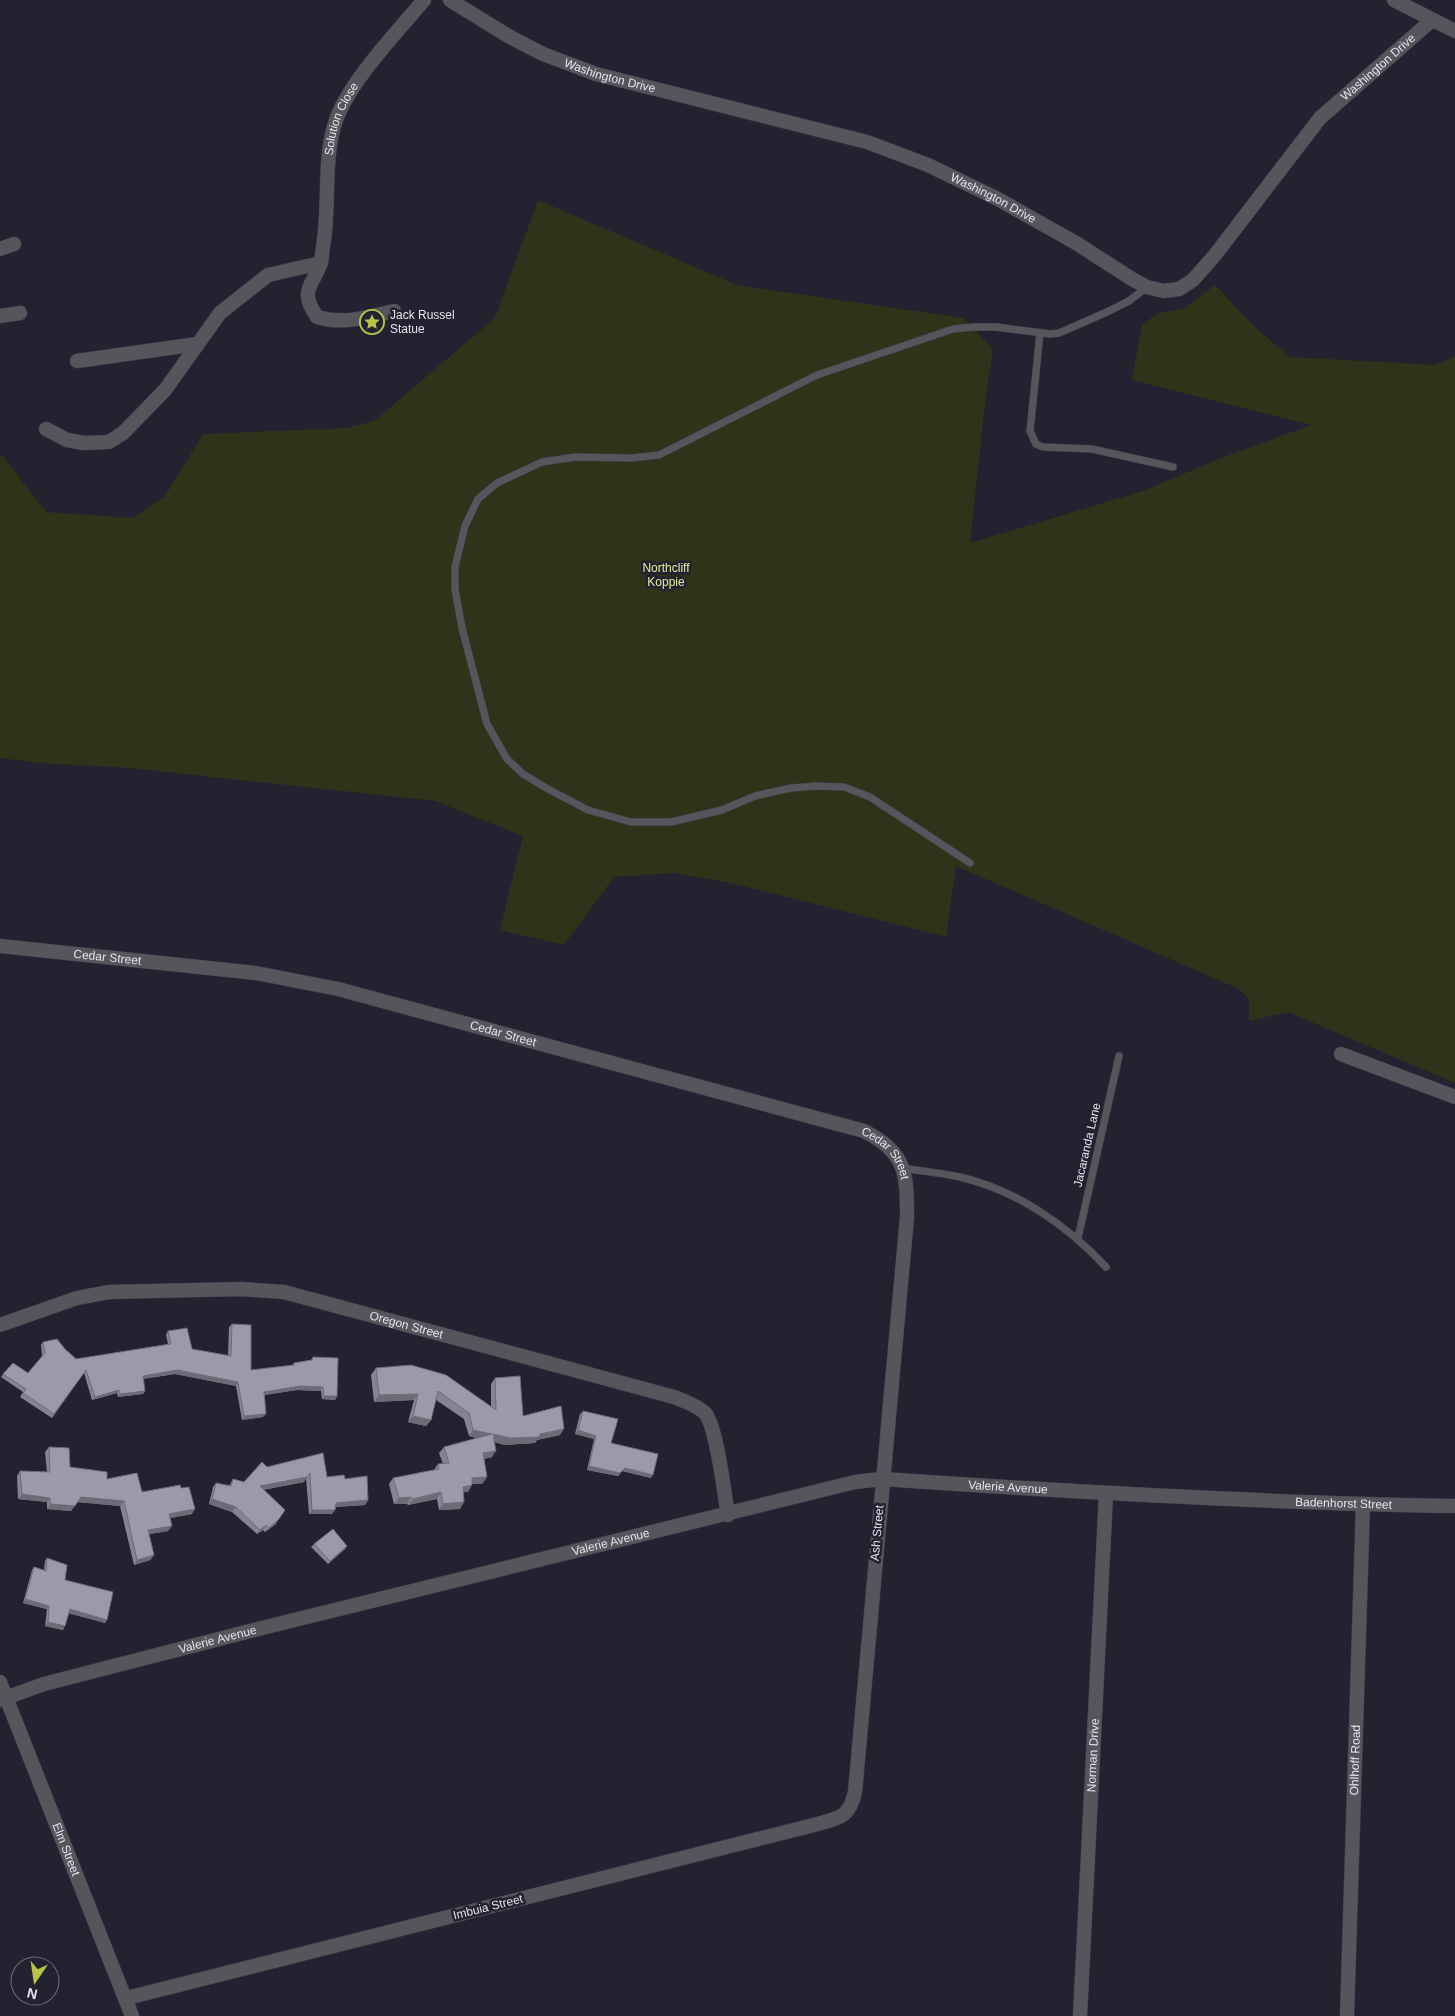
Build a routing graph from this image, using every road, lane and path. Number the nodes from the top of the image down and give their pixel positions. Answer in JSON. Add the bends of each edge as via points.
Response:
{"nodes":[{"id":1,"x":424,"y":0,"type":"edge"},
{"id":2,"x":450,"y":0,"type":"edge"},
{"id":3,"x":1394,"y":0,"type":"edge"},
{"id":4,"x":1432,"y":20,"type":"junction"},
{"id":5,"x":1455,"y":32,"type":"edge"},
{"id":6,"x":14,"y":244,"type":"dead end"},
{"id":7,"x":0,"y":249,"type":"edge"},
{"id":8,"x":321,"y":263,"type":"junction"},
{"id":9,"x":1147,"y":287,"type":"junction"},
{"id":10,"x":394,"y":311,"type":"dead end"},
{"id":11,"x":20,"y":313,"type":"dead end"},
{"id":12,"x":0,"y":316,"type":"edge"},
{"id":13,"x":1040,"y":333,"type":"junction"},
{"id":14,"x":198,"y":344,"type":"junction"},
{"id":15,"x":77,"y":361,"type":"dead end"},
{"id":16,"x":46,"y":429,"type":"dead end"},
{"id":17,"x":1173,"y":468,"type":"dead end"},
{"id":18,"x":970,"y":863,"type":"dead end"},
{"id":19,"x":0,"y":946,"type":"edge"},
{"id":20,"x":1341,"y":1054,"type":"dead end"},
{"id":21,"x":1119,"y":1056,"type":"dead end"},
{"id":22,"x":1455,"y":1097,"type":"edge"},
{"id":23,"x":902,"y":1168,"type":"junction"},
{"id":24,"x":1078,"y":1238,"type":"junction"},
{"id":25,"x":903,"y":1253,"type":"joint"},
{"id":26,"x":1106,"y":1267,"type":"dead end"},
{"id":27,"x":0,"y":1325,"type":"edge"},
{"id":28,"x":882,"y":1479,"type":"junction"},
{"id":29,"x":1106,"y":1494,"type":"junction"},
{"id":30,"x":1234,"y":1499,"type":"joint"},
{"id":31,"x":1363,"y":1504,"type":"junction"},
{"id":32,"x":1455,"y":1506,"type":"edge"},
{"id":33,"x":728,"y":1515,"type":"junction"},
{"id":34,"x":0,"y":1682,"type":"edge"},
{"id":35,"x":2,"y":1699,"type":"edge"},
{"id":36,"x":848,"y":1811,"type":"joint"},
{"id":37,"x":127,"y":1998,"type":"junction"},
{"id":38,"x":132,"y":2016,"type":"edge"},
{"id":39,"x":1080,"y":2016,"type":"edge"},
{"id":40,"x":1347,"y":2016,"type":"edge"}],
"edges":[{"from":1,"to":8,"type":"street","name":"Solution Close","via":[[363,74],[335,122]]},
{"from":2,"to":9,"type":"street","name":"Washington Drive","via":[[510,37],[596,74],[867,142],[928,165],[1052,229]]},
{"from":3,"to":4,"type":"street"},
{"from":4,"to":5,"type":"street"},
{"from":4,"to":9,"type":"street","name":"Washington Drive","via":[[1320,118],[1193,280],[1172,290]]},
{"from":6,"to":7,"type":"street"},
{"from":8,"to":10,"type":"street","via":[[307,289],[309,306],[317,317],[332,321],[355,320]]},
{"from":8,"to":14,"type":"street","via":[[268,275],[220,313]]},
{"from":9,"to":13,"type":"lane","via":[[1129,301],[1059,333]]},
{"from":11,"to":12,"type":"street"},
{"from":13,"to":17,"type":"lane","via":[[1030,431],[1036,444],[1092,449]]},
{"from":13,"to":18,"type":"lane","via":[[996,327],[953,330],[818,375],[659,455],[575,457],[542,462],[497,483],[478,499],[465,526],[455,567],[455,589],[462,628],[487,724],[508,759],[523,774],[548,790],[588,810],[631,822],[671,822],[791,788],[844,787],[870,798]]},
{"from":14,"to":15,"type":"street"},
{"from":14,"to":16,"type":"street","via":[[165,390],[124,433],[109,442],[68,440]]},
{"from":19,"to":23,"type":"street","name":"Cedar Street","via":[[256,973],[338,989],[864,1131],[882,1140],[897,1156]]},
{"from":20,"to":22,"type":"street"},
{"from":21,"to":24,"type":"lane","name":"Jacaranda Lane"},
{"from":23,"to":24,"type":"lane","via":[[960,1177],[993,1187],[1029,1205]]},
{"from":23,"to":25,"type":"street","name":"Cedar Street","via":[[907,1193]]},
{"from":24,"to":26,"type":"lane"},
{"from":25,"to":28,"type":"street","name":"Ash Street"},
{"from":27,"to":33,"type":"street","name":"Oregon Street","via":[[77,1298],[109,1292],[241,1288],[284,1292],[674,1397],[700,1409],[712,1426]]},
{"from":28,"to":29,"type":"street","name":"Valerie Avenue"},
{"from":28,"to":33,"type":"street","name":"Valerie Avenue","via":[[855,1482]]},
{"from":28,"to":36,"type":"street","name":"Ash Street","via":[[855,1792]]},
{"from":29,"to":30,"type":"street","name":"Valerie Avenue"},
{"from":29,"to":39,"type":"street","name":"Norman Drive"},
{"from":30,"to":31,"type":"street","name":"Badenhorst Street"},
{"from":31,"to":32,"type":"street","name":"Badenhorst Street"},
{"from":31,"to":40,"type":"street","name":"Ohlhoff Road"},
{"from":33,"to":35,"type":"street","name":"Valerie Avenue","via":[[270,1626],[44,1684]]},
{"from":34,"to":35,"type":"street","name":"Elm Street"},
{"from":35,"to":37,"type":"street","name":"Elm Street"},
{"from":36,"to":37,"type":"street","name":"Imbuia Street","via":[[840,1817],[814,1825]]},
{"from":37,"to":38,"type":"street","name":"Elm Street"}]}
